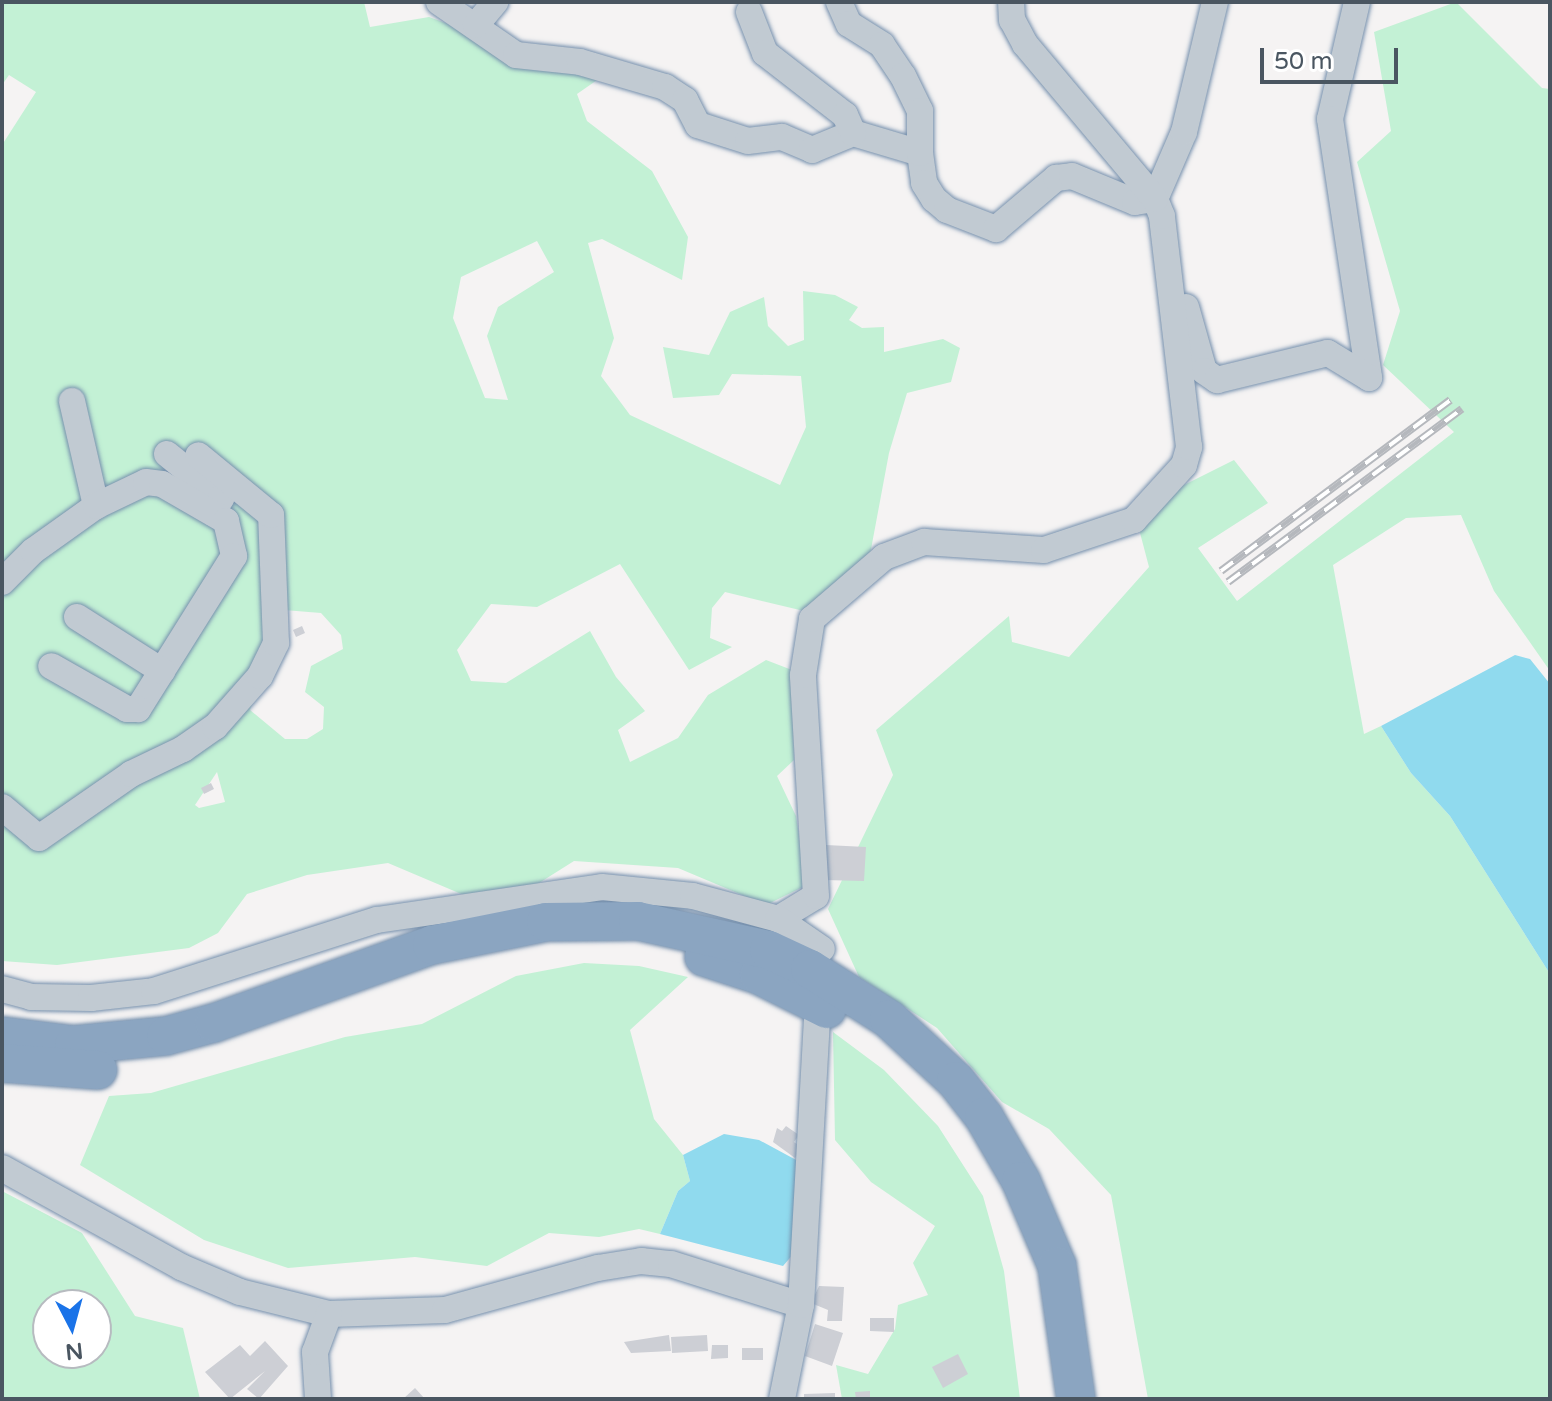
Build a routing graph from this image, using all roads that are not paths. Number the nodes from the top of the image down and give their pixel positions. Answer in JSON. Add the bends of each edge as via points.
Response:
{"nodes":[{"id":1,"x":439,"y":2,"type":"edge"},
{"id":2,"x":495,"y":2,"type":"edge"},
{"id":3,"x":839,"y":2,"type":"edge"},
{"id":4,"x":1011,"y":2,"type":"edge"},
{"id":5,"x":1215,"y":2,"type":"edge"},
{"id":6,"x":1357,"y":2,"type":"edge"},
{"id":7,"x":749,"y":12,"type":"dead end"},
{"id":8,"x":476,"y":25,"type":"junction"},
{"id":9,"x":853,"y":133,"type":"junction"},
{"id":10,"x":920,"y":153,"type":"junction"},
{"id":11,"x":1155,"y":199,"type":"junction"},
{"id":12,"x":1170,"y":288,"type":"junction"},
{"id":13,"x":72,"y":401,"type":"dead end"},
{"id":14,"x":167,"y":454,"type":"dead end"},
{"id":15,"x":198,"y":455,"type":"dead end"},
{"id":16,"x":96,"y":506,"type":"junction"},
{"id":17,"x":213,"y":513,"type":"junction"},
{"id":18,"x":2,"y":582,"type":"edge"},
{"id":19,"x":77,"y":617,"type":"dead end"},
{"id":20,"x":51,"y":666,"type":"dead end"},
{"id":21,"x":162,"y":671,"type":"junction"},
{"id":22,"x":2,"y":807,"type":"edge"},
{"id":23,"x":816,"y":896,"type":"junction"},
{"id":24,"x":778,"y":919,"type":"junction"},
{"id":25,"x":2,"y":989,"type":"edge"},
{"id":26,"x":817,"y":1021,"type":"dead end"},
{"id":27,"x":2,"y":1036,"type":"edge"},
{"id":28,"x":2,"y":1063,"type":"edge"},
{"id":29,"x":2,"y":1168,"type":"edge"},
{"id":30,"x":801,"y":1305,"type":"junction"},
{"id":31,"x":329,"y":1314,"type":"junction"},
{"id":32,"x":318,"y":1399,"type":"edge"},
{"id":33,"x":782,"y":1399,"type":"edge"},
{"id":34,"x":1050,"y":1399,"type":"edge"},
{"id":35,"x":1076,"y":1399,"type":"edge"}],
"edges":[{"from":1,"to":8,"type":"street"},
{"from":2,"to":8,"type":"street"},
{"from":3,"to":10,"type":"street","via":[[849,24],[882,45],[903,76],[920,111]]},
{"from":4,"to":11,"type":"street","via":[[1012,20],[1025,44]]},
{"from":5,"to":11,"type":"street","via":[[1187,120]]},
{"from":6,"to":12,"type":"street","via":[[1330,119],[1369,378],[1328,353],[1217,380],[1204,371],[1183,295]]},
{"from":7,"to":9,"type":"street","via":[[765,53],[845,115]]},
{"from":8,"to":9,"type":"street","via":[[516,55],[580,62],[665,87],[685,100],[698,125],[748,141],[782,137],[812,150]]},
{"from":9,"to":10,"type":"street"},
{"from":10,"to":11,"type":"street","via":[[924,183],[934,199],[988,228],[1006,222],[1056,178],[1072,176],[1135,202]]},
{"from":11,"to":12,"type":"street"},
{"from":12,"to":23,"type":"street","via":[[1189,447],[1184,465],[1134,520],[1044,550],[924,542],[884,557],[812,619],[803,675]]},
{"from":13,"to":16,"type":"street"},
{"from":14,"to":17,"type":"street","via":[[221,498]]},
{"from":15,"to":22,"type":"street","via":[[271,515],[276,643],[260,676],[215,727],[131,774],[39,838]]},
{"from":16,"to":17,"type":"street","via":[[146,482],[162,484]]},
{"from":16,"to":18,"type":"street","via":[[33,551]]},
{"from":17,"to":21,"type":"street","via":[[226,521],[234,556]]},
{"from":19,"to":21,"type":"street"},
{"from":20,"to":21,"type":"street","via":[[127,709],[138,709]]},
{"from":23,"to":24,"type":"street"},
{"from":23,"to":24,"type":"street","via":[[822,949]]},
{"from":24,"to":25,"type":"street","via":[[693,896],[602,887],[377,920],[154,991],[91,998],[31,997]]},
{"from":26,"to":30,"type":"street"},
{"from":27,"to":35,"type":"highway","via":[[74,1045],[166,1036],[240,1015],[432,945],[546,922],[638,921],[769,950],[889,1019],[956,1081],[984,1117],[1021,1181],[1057,1266]]},
{"from":28,"to":34,"type":"highway","via":[[74,1071],[171,1062],[275,1031],[439,969],[547,947],[635,945],[717,961],[799,993],[876,1041],[940,1100],[969,1136],[1001,1191],[1031,1268]]},
{"from":29,"to":31,"type":"street","via":[[181,1267],[240,1292]]},
{"from":30,"to":31,"type":"street","via":[[671,1264],[641,1261],[445,1310]]},
{"from":30,"to":33,"type":"street"},
{"from":31,"to":32,"type":"street","via":[[315,1352]]}]}
